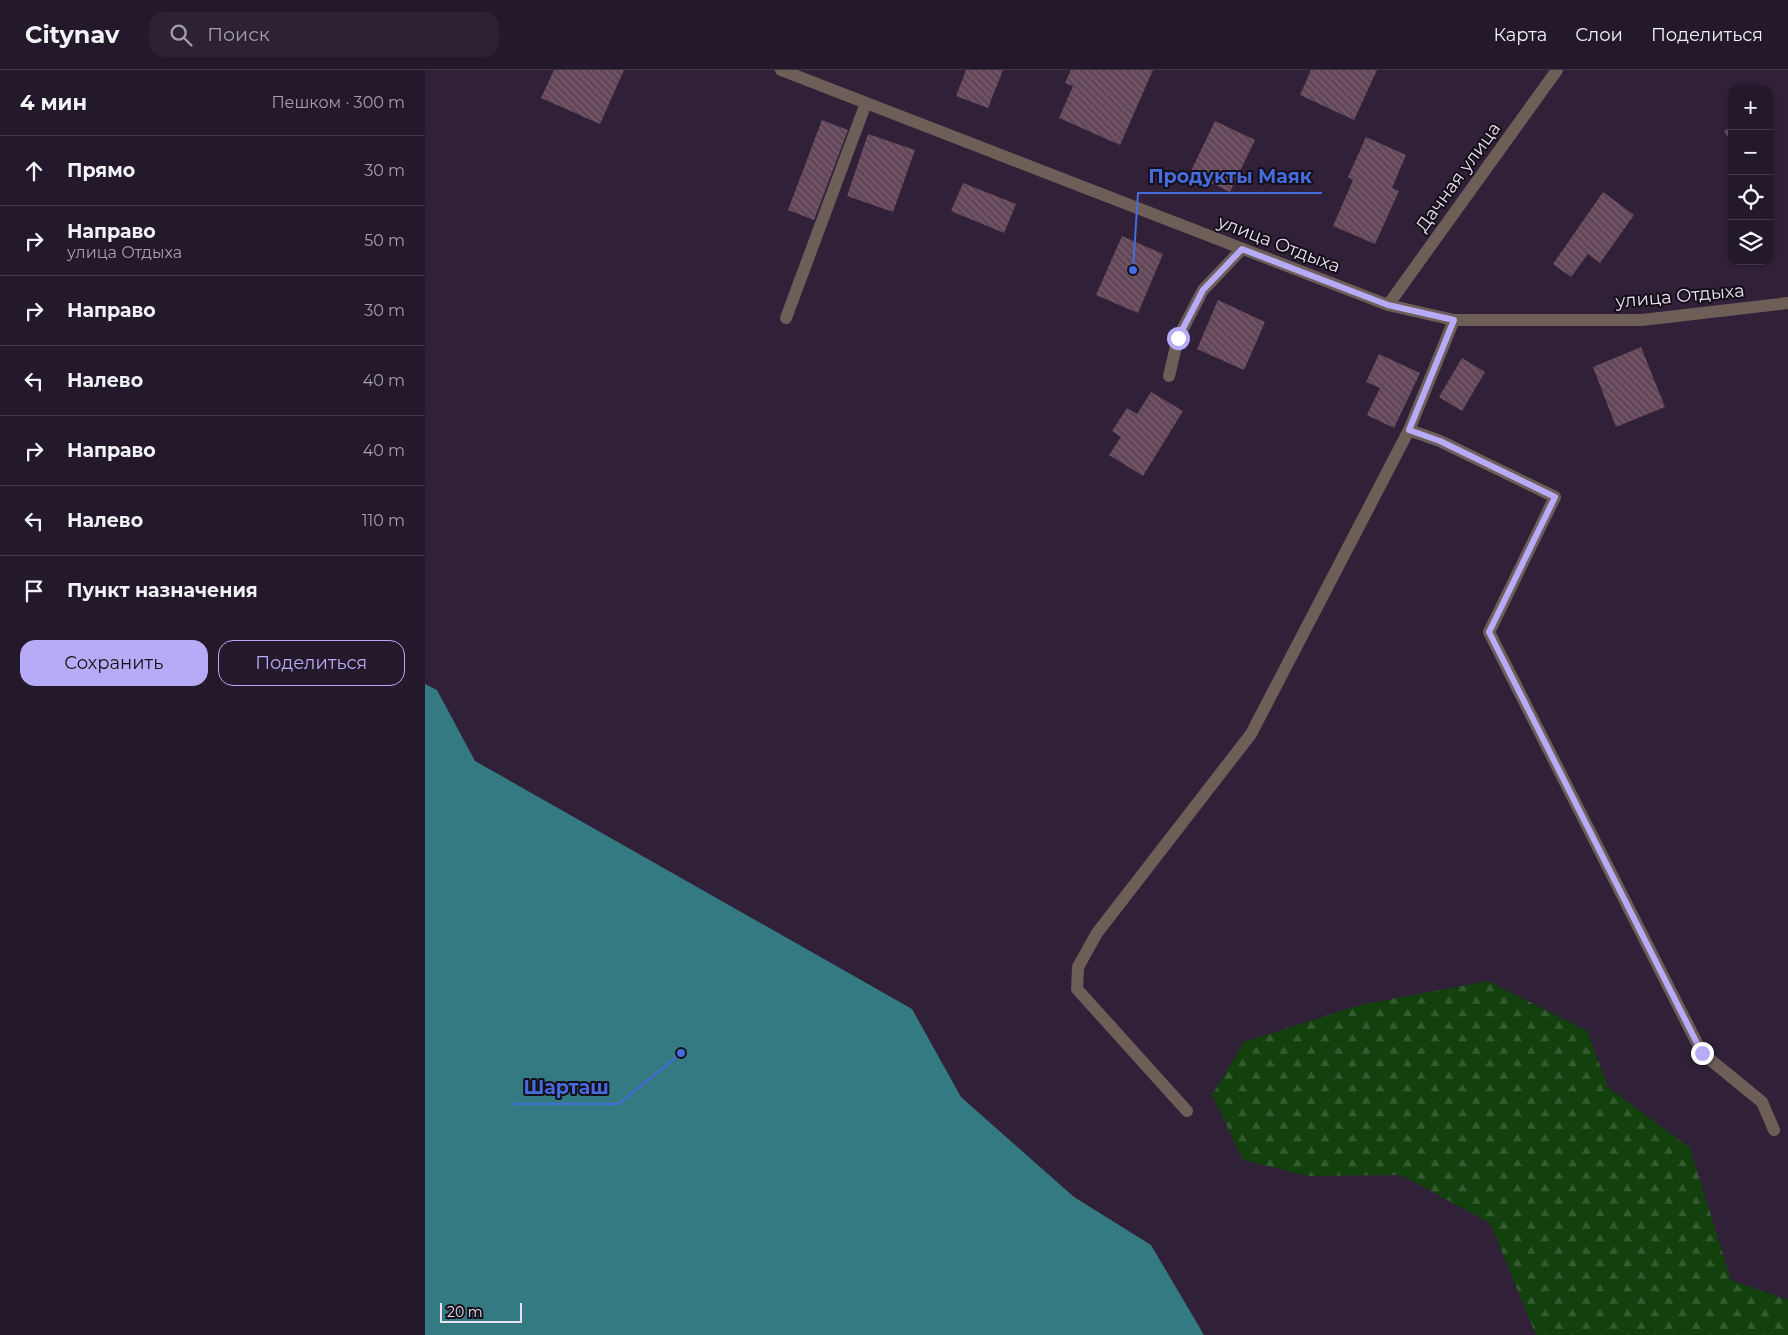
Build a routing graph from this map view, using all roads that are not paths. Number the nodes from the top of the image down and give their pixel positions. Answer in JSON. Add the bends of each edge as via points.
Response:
{"nodes":[{"id":1,"x":781,"y":70,"type":"edge"},
{"id":2,"x":1557,"y":70,"type":"edge"},
{"id":3,"x":866,"y":103,"type":"junction"},
{"id":4,"x":1242,"y":249,"type":"junction"},
{"id":5,"x":1788,"y":303,"type":"edge"},
{"id":6,"x":1388,"y":305,"type":"junction"},
{"id":7,"x":787,"y":318,"type":"dead end"},
{"id":8,"x":1454,"y":320,"type":"junction"},
{"id":9,"x":1169,"y":376,"type":"dead end"},
{"id":10,"x":1409,"y":430,"type":"junction"},
{"id":11,"x":1187,"y":1111,"type":"dead end"},
{"id":12,"x":1774,"y":1130,"type":"dead end"}],
"edges":[{"from":1,"to":3,"type":"street","name":"улица Отдыха"},
{"from":2,"to":6,"type":"street","name":"Дачная улица"},
{"from":3,"to":4,"type":"street","name":"улица Отдыха"},
{"from":3,"to":7,"type":"street"},
{"from":4,"to":6,"type":"street","name":"улица Отдыха"},
{"from":4,"to":9,"type":"street","via":[[1203,290],[1178,338]]},
{"from":5,"to":8,"type":"street","name":"улица Отдыха","via":[[1642,320]]},
{"from":6,"to":8,"type":"street","name":"улица Отдыха"},
{"from":8,"to":10,"type":"street"},
{"from":10,"to":11,"type":"street","via":[[1251,734],[1097,933],[1078,967],[1077,989]]},
{"from":10,"to":12,"type":"street","via":[[1440,441],[1555,497],[1489,632],[1702,1053],[1762,1102]]}]}
